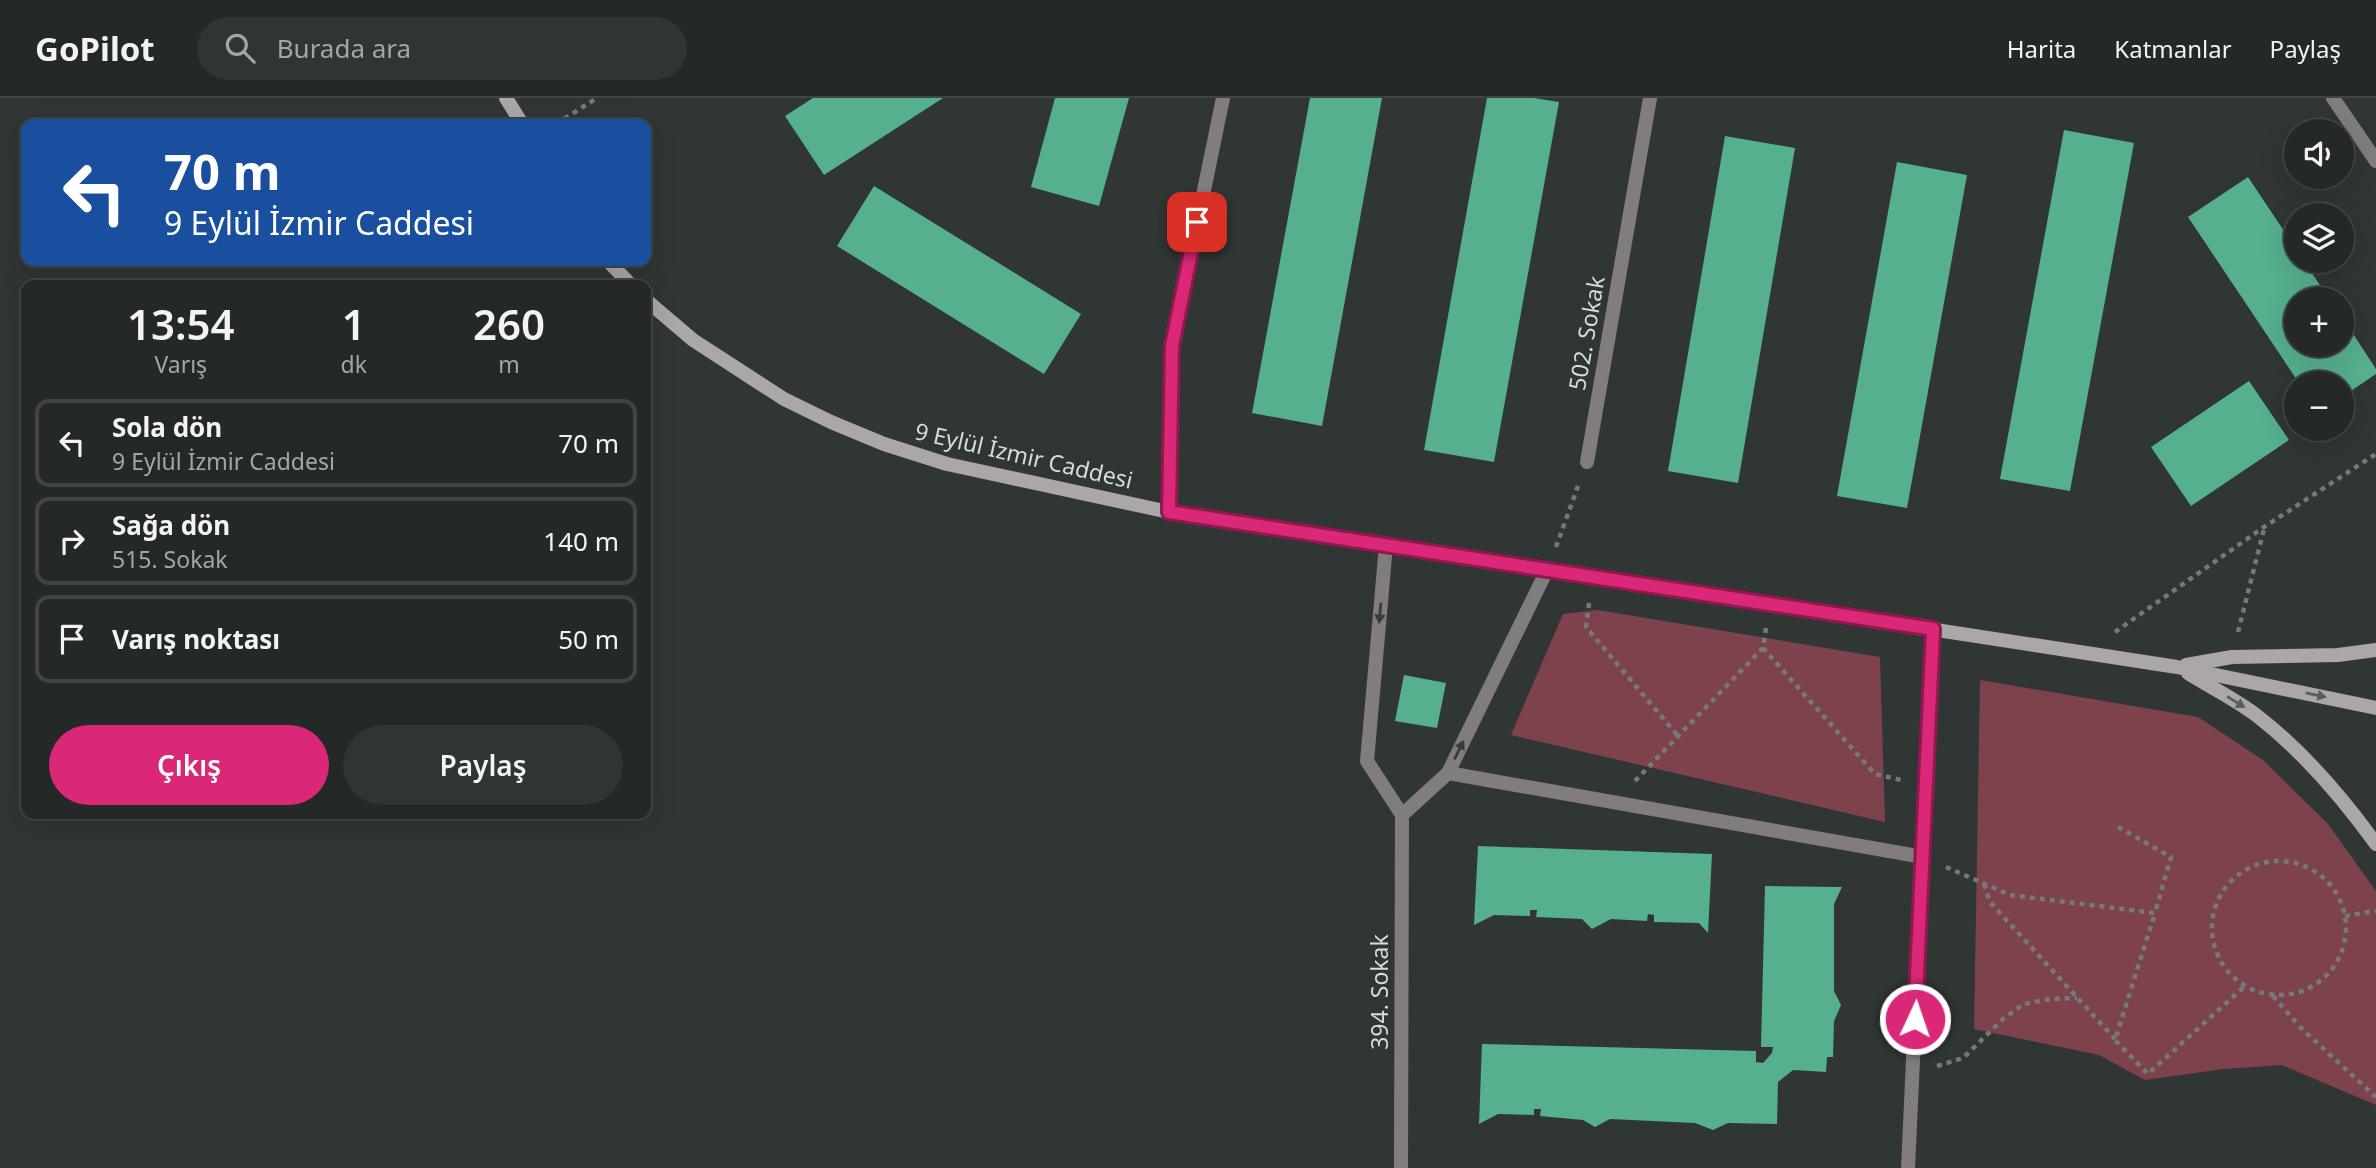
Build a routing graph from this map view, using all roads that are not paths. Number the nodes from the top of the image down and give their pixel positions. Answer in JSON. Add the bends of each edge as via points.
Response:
{"nodes":[{"id":1,"x":506,"y":98,"type":"edge"},
{"id":2,"x":1223,"y":98,"type":"edge"},
{"id":3,"x":1650,"y":98,"type":"edge"},
{"id":4,"x":2333,"y":98,"type":"edge"},
{"id":5,"x":519,"y":119,"type":"edge"},
{"id":6,"x":2376,"y":161,"type":"edge"},
{"id":7,"x":613,"y":266,"type":"edge"},
{"id":8,"x":626,"y":280,"type":"edge"},
{"id":9,"x":651,"y":304,"type":"edge"},
{"id":10,"x":1587,"y":462,"type":"road end"},
{"id":11,"x":1169,"y":512,"type":"junction"},
{"id":12,"x":1386,"y":545,"type":"junction"},
{"id":13,"x":1547,"y":570,"type":"junction"},
{"id":14,"x":1933,"y":629,"type":"junction"},
{"id":15,"x":2376,"y":650,"type":"edge"},
{"id":16,"x":2178,"y":667,"type":"junction"},
{"id":17,"x":2376,"y":708,"type":"edge"},
{"id":18,"x":1448,"y":773,"type":"junction"},
{"id":19,"x":1402,"y":815,"type":"junction"},
{"id":20,"x":2376,"y":844,"type":"edge"},
{"id":21,"x":1923,"y":857,"type":"junction"},
{"id":22,"x":1401,"y":1168,"type":"edge"},
{"id":23,"x":1908,"y":1168,"type":"edge"}],
"edges":[{"from":1,"to":5,"type":"main road"},
{"from":2,"to":11,"type":"street","via":[[1172,346]]},
{"from":3,"to":10,"type":"street","name":"502. Sokak"},
{"from":4,"to":6,"type":"street"},
{"from":7,"to":8,"type":"main road"},
{"from":9,"to":11,"type":"main road","name":"9 Eylül İzmir Caddesi","via":[[693,340],[784,399],[884,444],[947,464]]},
{"from":11,"to":12,"type":"main road","name":"9 Eylül İzmir Caddesi"},
{"from":12,"to":13,"type":"main road","name":"9 Eylül İzmir Caddesi"},
{"from":12,"to":19,"type":"street","one_way":true,"via":[[1367,761]]},
{"from":13,"to":14,"type":"main road","name":"9 Eylül İzmir Caddesi"},
{"from":18,"to":13,"type":"street","one_way":true},
{"from":14,"to":16,"type":"main road","name":"9 Eylül İzmir Caddesi"},
{"from":14,"to":21,"type":"street"},
{"from":15,"to":16,"type":"main road","name":"9 Eylül İzmir Caddesi","via":[[2232,657]]},
{"from":16,"to":17,"type":"main road","name":"9 Eylül İzmir Caddesi","one_way":true},
{"from":16,"to":20,"type":"main road","name":"9 Eylül İzmir Caddesi","one_way":true,"via":[[2255,714],[2292,747],[2349,807]]},
{"from":18,"to":19,"type":"street"},
{"from":18,"to":21,"type":"street"},
{"from":19,"to":22,"type":"street","name":"394. Sokak"},
{"from":21,"to":23,"type":"street"}]}
